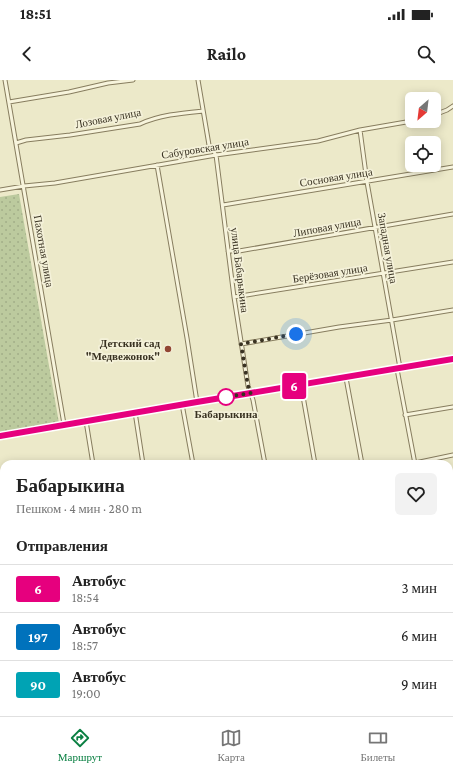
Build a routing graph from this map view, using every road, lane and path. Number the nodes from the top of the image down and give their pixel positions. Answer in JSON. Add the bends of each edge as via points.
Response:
{"nodes":[{"id":1,"x":5,"y":80,"type":"edge"},
{"id":2,"x":133,"y":80,"type":"edge"},
{"id":3,"x":198,"y":80,"type":"edge"},
{"id":4,"x":9,"y":102,"type":"junction"},
{"id":5,"x":453,"y":106,"type":"edge"},
{"id":6,"x":203,"y":111,"type":"junction"},
{"id":7,"x":441,"y":112,"type":"edge"},
{"id":8,"x":405,"y":122,"type":"edge"},
{"id":9,"x":360,"y":130,"type":"junction"},
{"id":10,"x":16,"y":143,"type":"junction"},
{"id":11,"x":216,"y":155,"type":"junction"},
{"id":12,"x":157,"y":165,"type":"junction"},
{"id":13,"x":453,"y":167,"type":"edge"},
{"id":14,"x":367,"y":182,"type":"junction"},
{"id":15,"x":24,"y":186,"type":"junction"},
{"id":16,"x":0,"y":190,"type":"edge"},
{"id":17,"x":223,"y":205,"type":"junction"},
{"id":18,"x":453,"y":214,"type":"edge"},
{"id":19,"x":375,"y":228,"type":"junction"},
{"id":20,"x":228,"y":251,"type":"junction"},
{"id":21,"x":453,"y":262,"type":"edge"},
{"id":22,"x":383,"y":273,"type":"junction"},
{"id":23,"x":234,"y":298,"type":"junction"},
{"id":24,"x":453,"y":310,"type":"edge"},
{"id":25,"x":392,"y":320,"type":"junction"},
{"id":26,"x":241,"y":344,"type":"junction"},
{"id":27,"x":453,"y":359,"type":"edge"},
{"id":28,"x":399,"y":368,"type":"junction"},
{"id":29,"x":346,"y":378,"type":"junction"},
{"id":30,"x":301,"y":385,"type":"junction"},
{"id":31,"x":251,"y":393,"type":"junction"},
{"id":32,"x":197,"y":402,"type":"junction"},
{"id":33,"x":182,"y":404,"type":"junction"},
{"id":34,"x":453,"y":407,"type":"edge"},
{"id":35,"x":135,"y":412,"type":"junction"},
{"id":36,"x":405,"y":414,"type":"junction"},
{"id":37,"x":86,"y":421,"type":"junction"},
{"id":38,"x":64,"y":424,"type":"junction"},
{"id":39,"x":0,"y":436,"type":"edge"},
{"id":40,"x":453,"y":455,"type":"edge"},
{"id":41,"x":92,"y":460,"type":"edge"},
{"id":42,"x":142,"y":460,"type":"edge"},
{"id":43,"x":192,"y":460,"type":"edge"},
{"id":44,"x":264,"y":460,"type":"edge"},
{"id":45,"x":314,"y":460,"type":"edge"},
{"id":46,"x":361,"y":460,"type":"edge"},
{"id":47,"x":414,"y":460,"type":"edge"},
{"id":48,"x":429,"y":460,"type":"edge"}],
"edges":[{"from":1,"to":4,"type":"street","name":"Пахотная улица"},
{"from":2,"to":4,"type":"street"},
{"from":3,"to":6,"type":"street","name":"улица Бабарыкина"},
{"from":4,"to":10,"type":"street","name":"Пахотная улица"},
{"from":5,"to":7,"type":"street"},
{"from":6,"to":10,"type":"street","name":"Лозовая улица","via":[[150,119],[140,124]]},
{"from":6,"to":11,"type":"street","name":"улица Бабарыкина","via":[[209,145]]},
{"from":8,"to":9,"type":"street","name":"Сабуровская улица"},
{"from":9,"to":11,"type":"street","name":"Сабуровская улица","via":[[318,141]]},
{"from":9,"to":14,"type":"street","name":"Западная улица"},
{"from":10,"to":15,"type":"street","name":"Пахотная улица"},
{"from":11,"to":12,"type":"street","name":"Сабуровская улица"},
{"from":11,"to":17,"type":"street","name":"улица Бабарыкина"},
{"from":12,"to":15,"type":"street","name":"Сабуровская улица","via":[[56,183]]},
{"from":12,"to":32,"type":"street"},
{"from":13,"to":14,"type":"street","name":"Сосновая улица"},
{"from":14,"to":17,"type":"street","name":"Сосновая улица"},
{"from":14,"to":19,"type":"street","name":"Западная улица"},
{"from":15,"to":16,"type":"street","name":"Сабуровская улица"},
{"from":15,"to":38,"type":"street","name":"Пахотная улица"},
{"from":17,"to":20,"type":"street","name":"улица Бабарыкина"},
{"from":18,"to":19,"type":"street","name":"Липовая улица"},
{"from":19,"to":20,"type":"street","name":"Липовая улица"},
{"from":19,"to":22,"type":"street","name":"Западная улица"},
{"from":20,"to":23,"type":"street","name":"улица Бабарыкина"},
{"from":21,"to":22,"type":"street","name":"Берёзовая улица"},
{"from":22,"to":23,"type":"street","name":"Берёзовая улица"},
{"from":22,"to":25,"type":"street","name":"Западная улица"},
{"from":23,"to":26,"type":"street","name":"улица Бабарыкина"},
{"from":24,"to":25,"type":"street"},
{"from":25,"to":26,"type":"street"},
{"from":25,"to":28,"type":"street","name":"Западная улица"},
{"from":26,"to":31,"type":"street","name":"улица Бабарыкина"},
{"from":27,"to":28,"type":"street"},
{"from":28,"to":29,"type":"street"},
{"from":28,"to":36,"type":"street","name":"Западная улица"},
{"from":29,"to":30,"type":"street"},
{"from":29,"to":46,"type":"street"},
{"from":30,"to":31,"type":"street"},
{"from":30,"to":45,"type":"street"},
{"from":31,"to":32,"type":"street"},
{"from":31,"to":44,"type":"street","name":"улица Бабарыкина"},
{"from":32,"to":33,"type":"street"},
{"from":33,"to":35,"type":"street"},
{"from":33,"to":43,"type":"street"},
{"from":34,"to":36,"type":"street"},
{"from":35,"to":37,"type":"street"},
{"from":35,"to":42,"type":"street"},
{"from":36,"to":47,"type":"street","name":"Западная улица"},
{"from":37,"to":38,"type":"street"},
{"from":37,"to":41,"type":"street"},
{"from":38,"to":39,"type":"street"},
{"from":40,"to":48,"type":"street"}]}
